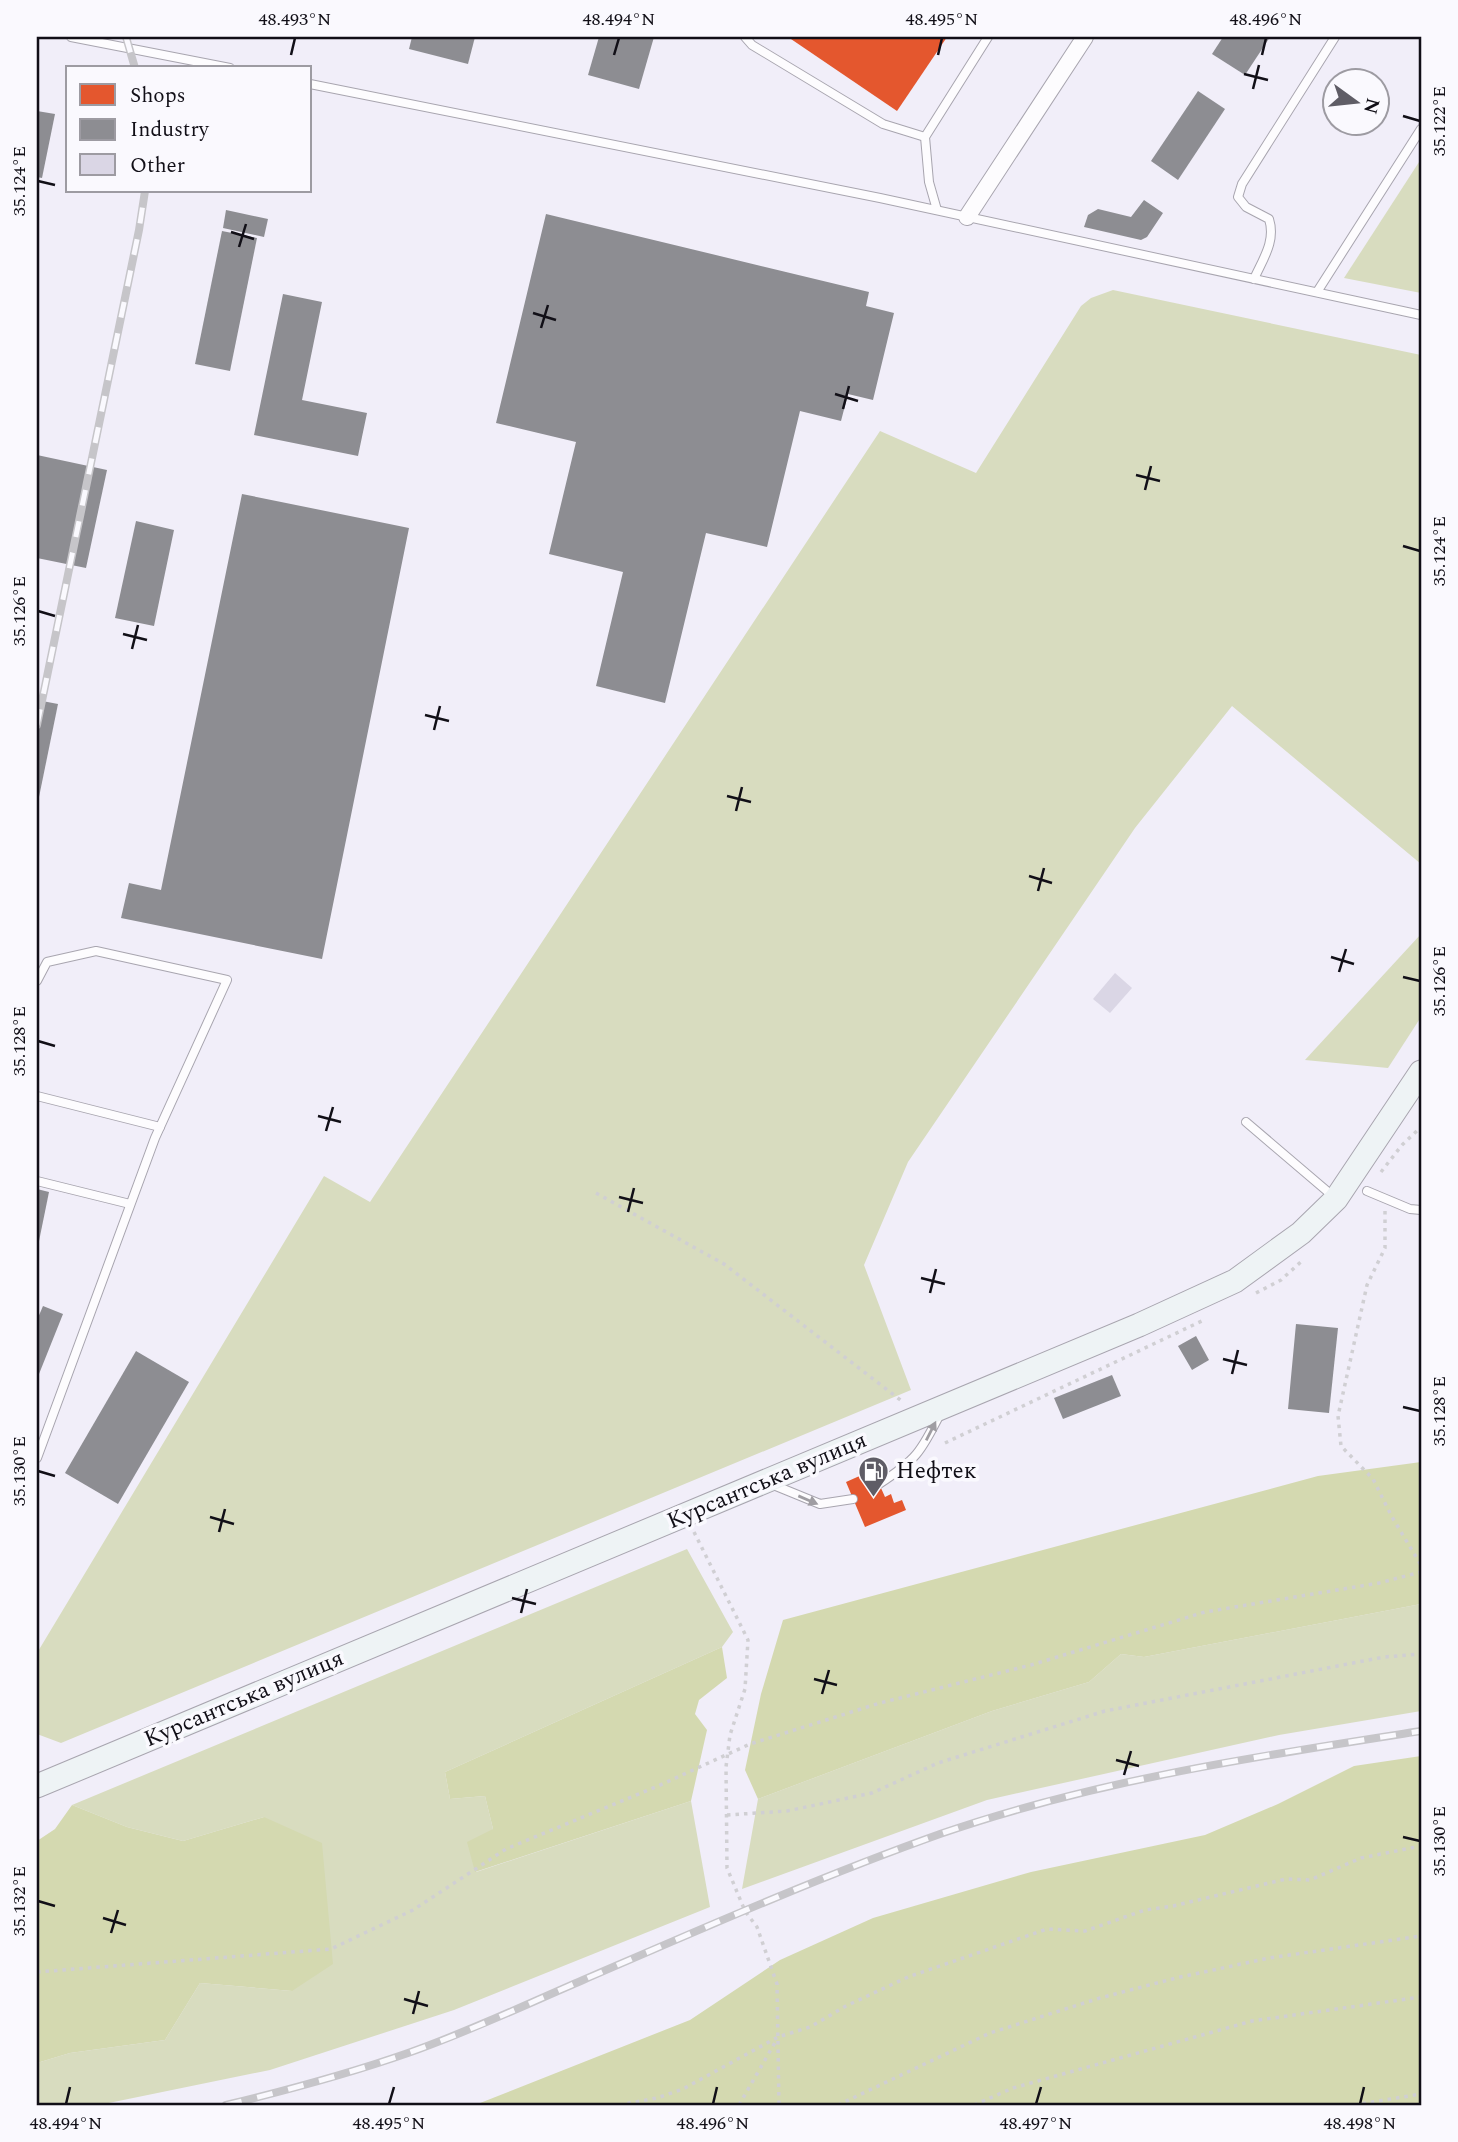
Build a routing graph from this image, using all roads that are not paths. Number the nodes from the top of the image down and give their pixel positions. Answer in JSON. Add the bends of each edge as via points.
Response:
{"nodes":[{"id":1,"x":71,"y":37,"type":"edge"},
{"id":2,"x":745,"y":37,"type":"edge"},
{"id":3,"x":988,"y":37,"type":"edge"},
{"id":4,"x":1085,"y":37,"type":"edge"},
{"id":5,"x":1335,"y":37,"type":"edge"},
{"id":6,"x":219,"y":66,"type":"edge"},
{"id":7,"x":312,"y":84,"type":"edge"},
{"id":8,"x":1421,"y":129,"type":"edge"},
{"id":9,"x":925,"y":137,"type":"junction"},
{"id":10,"x":937,"y":210,"type":"junction"},
{"id":11,"x":967,"y":216,"type":"junction"},
{"id":12,"x":1254,"y":279,"type":"junction"},
{"id":13,"x":1317,"y":292,"type":"junction"},
{"id":14,"x":1421,"y":315,"type":"edge"},
{"id":15,"x":37,"y":981,"type":"edge"},
{"id":16,"x":1421,"y":1072,"type":"edge"},
{"id":17,"x":37,"y":1096,"type":"edge"},
{"id":18,"x":1246,"y":1122,"type":"dead end"},
{"id":19,"x":160,"y":1126,"type":"junction"},
{"id":20,"x":37,"y":1181,"type":"edge"},
{"id":21,"x":1367,"y":1191,"type":"dead end"},
{"id":22,"x":1336,"y":1199,"type":"junction"},
{"id":23,"x":130,"y":1204,"type":"junction"},
{"id":24,"x":1421,"y":1210,"type":"edge"},
{"id":25,"x":943,"y":1407,"type":"junction"},
{"id":26,"x":37,"y":1458,"type":"edge"},
{"id":27,"x":765,"y":1481,"type":"junction"},
{"id":28,"x":879,"y":1484,"type":"dead end"},
{"id":29,"x":853,"y":1499,"type":"dead end"},
{"id":30,"x":37,"y":1786,"type":"edge"}],
"edges":[{"from":1,"to":6,"type":"lane"},
{"from":2,"to":9,"type":"lane","via":[[883,124]]},
{"from":3,"to":9,"type":"lane"},
{"from":4,"to":11,"type":"street"},
{"from":5,"to":12,"type":"lane","via":[[1242,184],[1238,197],[1269,219],[1273,231]]},
{"from":7,"to":10,"type":"lane"},
{"from":8,"to":13,"type":"lane"},
{"from":9,"to":10,"type":"lane"},
{"from":10,"to":11,"type":"lane"},
{"from":11,"to":12,"type":"lane"},
{"from":12,"to":13,"type":"lane"},
{"from":13,"to":14,"type":"lane"},
{"from":15,"to":19,"type":"lane","via":[[47,962],[96,951],[227,980]]},
{"from":16,"to":22,"type":"street","name":"Курсантська вулиця"},
{"from":17,"to":19,"type":"lane"},
{"from":18,"to":22,"type":"lane"},
{"from":19,"to":23,"type":"lane"},
{"from":20,"to":23,"type":"lane"},
{"from":21,"to":24,"type":"lane"},
{"from":22,"to":25,"type":"street","name":"Курсантська вулиця","via":[[1301,1233],[1235,1281]]},
{"from":23,"to":26,"type":"lane"},
{"from":25,"to":27,"type":"street","name":"Курсантська вулиця"},
{"from":28,"to":25,"type":"lane","one_way":true,"via":[[921,1451]]},
{"from":27,"to":29,"type":"lane","one_way":true,"via":[[820,1504]]},
{"from":27,"to":30,"type":"street","name":"Курсантська вулиця"}]}
